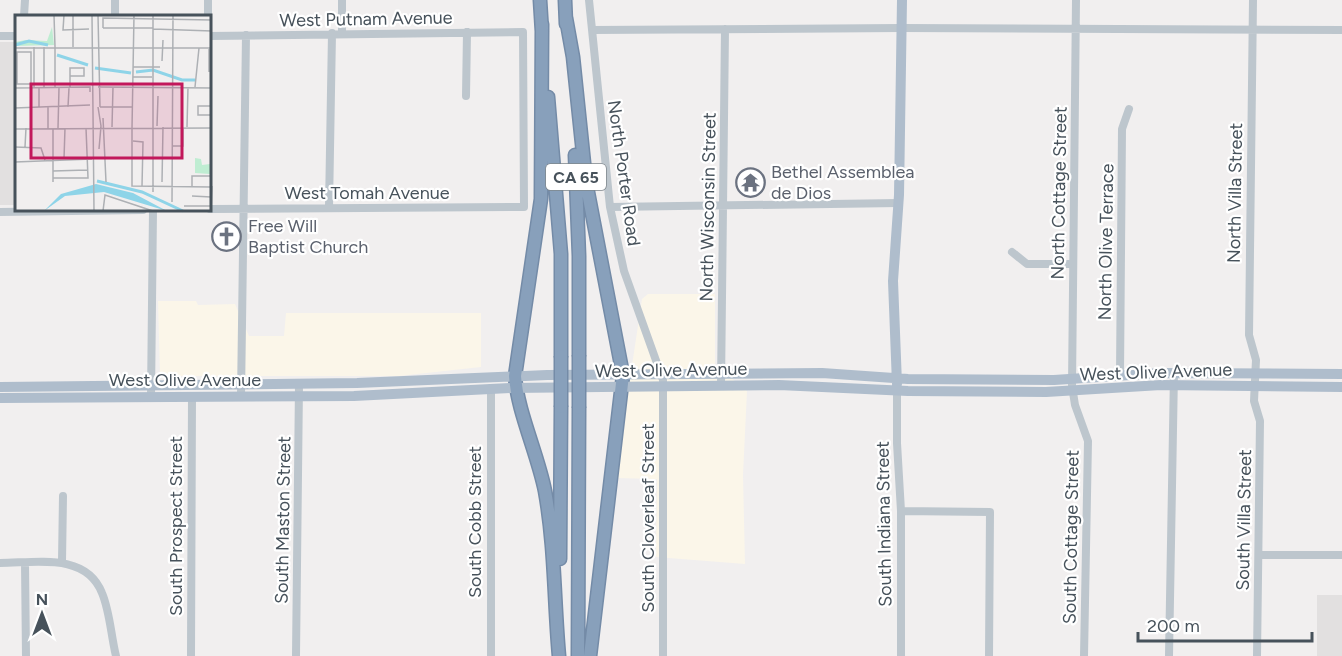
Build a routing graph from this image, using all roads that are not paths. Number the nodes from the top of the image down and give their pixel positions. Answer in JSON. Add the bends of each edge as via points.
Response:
{"nodes":[{"id":1,"x":25,"y":0,"type":"edge"},
{"id":2,"x":342,"y":0,"type":"edge"},
{"id":3,"x":540,"y":0,"type":"edge"},
{"id":4,"x":565,"y":0,"type":"edge"},
{"id":5,"x":589,"y":0,"type":"edge"},
{"id":6,"x":902,"y":0,"type":"edge"},
{"id":7,"x":1076,"y":0,"type":"edge"},
{"id":8,"x":1253,"y":0,"type":"edge"},
{"id":9,"x":24,"y":15,"type":"edge"},
{"id":10,"x":566,"y":18,"type":"junction"},
{"id":11,"x":542,"y":24,"type":"junction"},
{"id":12,"x":901,"y":28,"type":"junction"},
{"id":13,"x":1076,"y":28,"type":"junction"},
{"id":14,"x":725,"y":29,"type":"junction"},
{"id":15,"x":1253,"y":29,"type":"junction"},
{"id":16,"x":592,"y":30,"type":"junction"},
{"id":17,"x":1342,"y":30,"type":"edge"},
{"id":18,"x":467,"y":32,"type":"junction"},
{"id":19,"x":332,"y":33,"type":"junction"},
{"id":20,"x":342,"y":33,"type":"junction"},
{"id":21,"x":246,"y":35,"type":"junction"},
{"id":22,"x":212,"y":36,"type":"edge"},
{"id":23,"x":466,"y":96,"type":"dead end"},
{"id":24,"x":1128,"y":109,"type":"dead end"},
{"id":25,"x":899,"y":203,"type":"junction"},
{"id":26,"x":723,"y":204,"type":"junction"},
{"id":27,"x":329,"y":207,"type":"junction"},
{"id":28,"x":524,"y":207,"type":"joint"},
{"id":29,"x":610,"y":207,"type":"junction"},
{"id":30,"x":243,"y":208,"type":"junction"},
{"id":31,"x":212,"y":209,"type":"edge"},
{"id":32,"x":0,"y":212,"type":"edge"},
{"id":33,"x":15,"y":212,"type":"edge"},
{"id":34,"x":153,"y":212,"type":"edge"},
{"id":35,"x":1012,"y":252,"type":"dead end"},
{"id":36,"x":1073,"y":264,"type":"junction"},
{"id":37,"x":1174,"y":373,"type":"junction"},
{"id":38,"x":722,"y":374,"type":"junction"},
{"id":39,"x":1255,"y":374,"type":"junction"},
{"id":40,"x":1342,"y":374,"type":"edge"},
{"id":41,"x":1120,"y":375,"type":"junction"},
{"id":42,"x":897,"y":378,"type":"junction"},
{"id":43,"x":447,"y":379,"type":"junction"},
{"id":44,"x":663,"y":380,"type":"junction"},
{"id":45,"x":622,"y":381,"type":"junction"},
{"id":46,"x":516,"y":382,"type":"junction"},
{"id":47,"x":299,"y":384,"type":"junction"},
{"id":48,"x":151,"y":385,"type":"junction"},
{"id":49,"x":1072,"y":385,"type":"junction"},
{"id":50,"x":721,"y":386,"type":"junction"},
{"id":51,"x":1174,"y":386,"type":"junction"},
{"id":52,"x":1255,"y":386,"type":"junction"},
{"id":53,"x":0,"y":387,"type":"edge"},
{"id":54,"x":1342,"y":387,"type":"edge"},
{"id":55,"x":491,"y":388,"type":"junction"},
{"id":56,"x":241,"y":390,"type":"junction"},
{"id":57,"x":897,"y":391,"type":"junction"},
{"id":58,"x":418,"y":393,"type":"junction"},
{"id":59,"x":192,"y":396,"type":"junction"},
{"id":60,"x":299,"y":396,"type":"junction"},
{"id":61,"x":152,"y":397,"type":"junction"},
{"id":62,"x":0,"y":398,"type":"edge"},
{"id":63,"x":63,"y":496,"type":"dead end"},
{"id":64,"x":902,"y":511,"type":"junction"},
{"id":65,"x":1259,"y":555,"type":"junction"},
{"id":66,"x":1342,"y":555,"type":"edge"},
{"id":67,"x":62,"y":562,"type":"junction"},
{"id":68,"x":0,"y":563,"type":"edge"},
{"id":69,"x":25,"y":563,"type":"junction"},
{"id":70,"x":26,"y":656,"type":"edge"},
{"id":71,"x":116,"y":656,"type":"edge"},
{"id":72,"x":191,"y":656,"type":"edge"},
{"id":73,"x":296,"y":656,"type":"edge"},
{"id":74,"x":491,"y":656,"type":"edge"},
{"id":75,"x":560,"y":656,"type":"edge"},
{"id":76,"x":578,"y":656,"type":"edge"},
{"id":77,"x":590,"y":656,"type":"edge"},
{"id":78,"x":663,"y":656,"type":"edge"},
{"id":79,"x":901,"y":656,"type":"edge"},
{"id":80,"x":989,"y":656,"type":"edge"},
{"id":81,"x":1084,"y":656,"type":"edge"},
{"id":82,"x":1169,"y":656,"type":"edge"},
{"id":83,"x":1257,"y":656,"type":"edge"}],
"edges":[{"from":1,"to":9,"type":"street"},
{"from":2,"to":20,"type":"street"},
{"from":3,"to":11,"type":"highway","number":"CA 65"},
{"from":4,"to":10,"type":"highway","number":"CA 65"},
{"from":5,"to":16,"type":"street","name":"North Porter Road"},
{"from":6,"to":12,"type":"main road"},
{"from":7,"to":13,"type":"street","name":"North Cottage Street"},
{"from":8,"to":15,"type":"street","name":"North Villa Street"},
{"from":10,"to":45,"type":"highway","via":[[586,182]]},
{"from":10,"to":76,"type":"highway","number":"CA 65","bridge":true,"via":[[578,205]]},
{"from":11,"to":46,"type":"highway","via":[[541,199]]},
{"from":11,"to":75,"type":"highway","number":"CA 65","bridge":true,"via":[[559,208]]},
{"from":12,"to":13,"type":"street"},
{"from":12,"to":14,"type":"street"},
{"from":12,"to":25,"type":"main road"},
{"from":13,"to":15,"type":"street"},
{"from":13,"to":36,"type":"street","name":"North Cottage Street"},
{"from":14,"to":16,"type":"street"},
{"from":14,"to":26,"type":"street","name":"North Wisconsin Street"},
{"from":15,"to":17,"type":"street"},
{"from":15,"to":39,"type":"street","name":"North Villa Street","via":[[1249,335],[1256,360]]},
{"from":16,"to":29,"type":"street","name":"North Porter Road"},
{"from":18,"to":20,"type":"street","name":"West Putnam Avenue"},
{"from":18,"to":23,"type":"street"},
{"from":18,"to":28,"type":"street","name":"West Putnam Avenue","via":[[523,32]]},
{"from":19,"to":20,"type":"street","name":"West Putnam Avenue"},
{"from":19,"to":21,"type":"street","name":"West Putnam Avenue"},
{"from":19,"to":27,"type":"street"},
{"from":21,"to":22,"type":"street","name":"West Putnam Avenue"},
{"from":21,"to":30,"type":"street"},
{"from":24,"to":41,"type":"street","name":"North Olive Terrace","via":[[1122,129]]},
{"from":25,"to":26,"type":"street"},
{"from":25,"to":42,"type":"main road","via":[[892,282]]},
{"from":26,"to":29,"type":"street"},
{"from":26,"to":38,"type":"street","name":"North Wisconsin Street"},
{"from":27,"to":28,"type":"street","name":"West Tomah Avenue"},
{"from":27,"to":30,"type":"street","name":"West Tomah Avenue"},
{"from":29,"to":44,"type":"street","name":"North Porter Road","via":[[624,271]]},
{"from":30,"to":31,"type":"street","name":"West Tomah Avenue"},
{"from":30,"to":56,"type":"street"},
{"from":32,"to":33,"type":"street"},
{"from":34,"to":48,"type":"street"},
{"from":35,"to":36,"type":"street","via":[[1027,264]]},
{"from":36,"to":49,"type":"street","name":"North Cottage Street"},
{"from":37,"to":39,"type":"main road","name":"West Olive Avenue"},
{"from":37,"to":41,"type":"main road","name":"West Olive Avenue"},
{"from":37,"to":51,"type":"street"},
{"from":38,"to":42,"type":"main road","name":"West Olive Avenue","via":[[822,373]]},
{"from":38,"to":44,"type":"main road","name":"West Olive Avenue"},
{"from":38,"to":50,"type":"street","name":"North Wisconsin Street"},
{"from":39,"to":40,"type":"main road","name":"West Olive Avenue"},
{"from":39,"to":52,"type":"street","name":"North Villa Street"},
{"from":41,"to":49,"type":"main road","name":"West Olive Avenue"},
{"from":42,"to":49,"type":"main road","name":"West Olive Avenue"},
{"from":42,"to":57,"type":"main road"},
{"from":43,"to":46,"type":"main road","name":"West Olive Avenue"},
{"from":43,"to":47,"type":"main road","name":"West Olive Avenue"},
{"from":43,"to":58,"type":"main road","via":[[445,384],[425,387]]},
{"from":44,"to":45,"type":"main road","name":"West Olive Avenue"},
{"from":44,"to":50,"type":"main road","name":"West Olive Avenue"},
{"from":44,"to":78,"type":"street","name":"South Cloverleaf Street"},
{"from":45,"to":46,"type":"main road","name":"West Olive Avenue"},
{"from":45,"to":77,"type":"highway"},
{"from":46,"to":55,"type":"main road","name":"West Olive Avenue"},
{"from":46,"to":75,"type":"highway","via":[[548,505]]},
{"from":47,"to":56,"type":"main road","name":"West Olive Avenue"},
{"from":47,"to":60,"type":"street","name":"South Maston Street"},
{"from":48,"to":53,"type":"main road","name":"West Olive Avenue"},
{"from":48,"to":56,"type":"main road","name":"West Olive Avenue"},
{"from":48,"to":61,"type":"street"},
{"from":49,"to":51,"type":"main road","name":"West Olive Avenue"},
{"from":49,"to":57,"type":"main road","name":"West Olive Avenue"},
{"from":49,"to":81,"type":"street","name":"South Cottage Street","via":[[1088,441]]},
{"from":50,"to":57,"type":"main road","name":"West Olive Avenue"},
{"from":51,"to":52,"type":"main road","name":"West Olive Avenue"},
{"from":51,"to":82,"type":"street"},
{"from":52,"to":54,"type":"main road","name":"West Olive Avenue"},
{"from":52,"to":65,"type":"street","name":"South Villa Street","via":[[1254,401],[1260,421]]},
{"from":55,"to":58,"type":"main road","name":"West Olive Avenue"},
{"from":55,"to":74,"type":"street","name":"South Cobb Street"},
{"from":56,"to":59,"type":"main road","name":"West Olive Avenue"},
{"from":56,"to":60,"type":"main road","name":"West Olive Avenue"},
{"from":57,"to":64,"type":"street","name":"South Indiana Street"},
{"from":58,"to":60,"type":"main road","name":"West Olive Avenue"},
{"from":59,"to":61,"type":"main road","name":"West Olive Avenue"},
{"from":59,"to":72,"type":"street","name":"South Prospect Street"},
{"from":60,"to":73,"type":"street","name":"South Maston Street"},
{"from":61,"to":62,"type":"main road","name":"West Olive Avenue"},
{"from":63,"to":67,"type":"street"},
{"from":64,"to":79,"type":"street","name":"South Indiana Street"},
{"from":64,"to":80,"type":"street","via":[[990,512]]},
{"from":65,"to":66,"type":"street"},
{"from":65,"to":83,"type":"street","name":"South Villa Street"},
{"from":67,"to":69,"type":"street"},
{"from":67,"to":71,"type":"street","via":[[87,570],[102,592]]},
{"from":68,"to":69,"type":"street"},
{"from":69,"to":70,"type":"street"}]}
